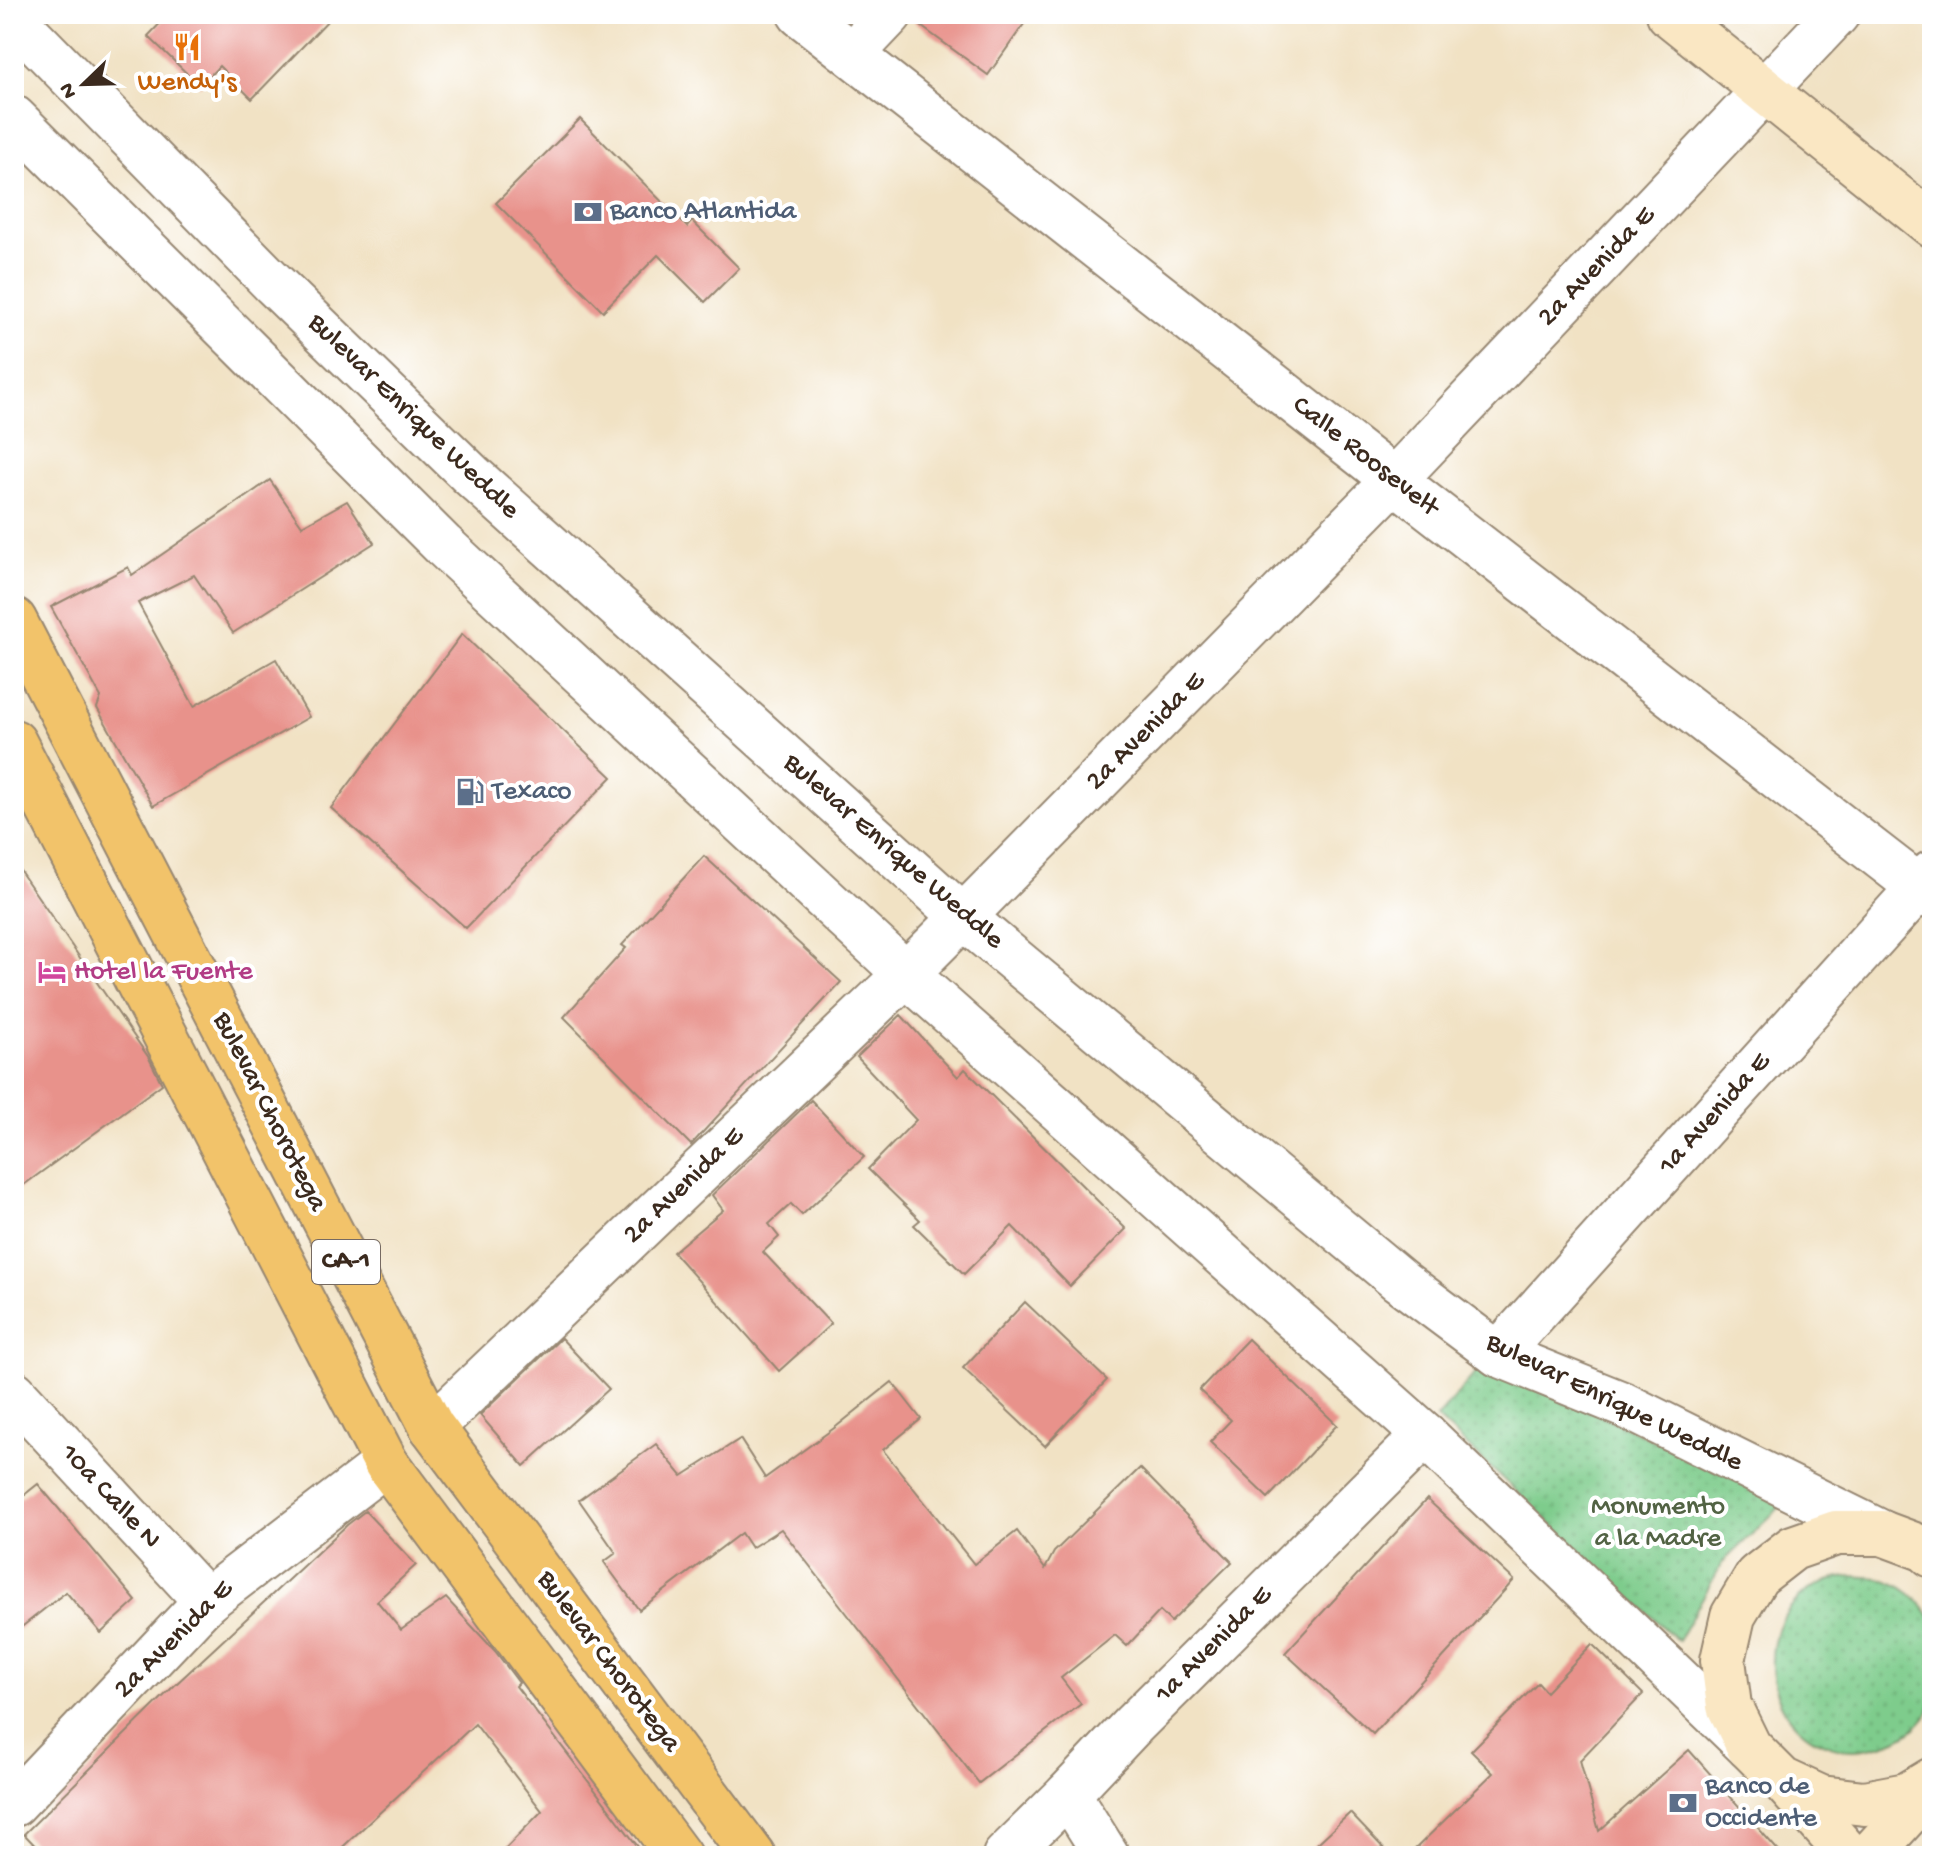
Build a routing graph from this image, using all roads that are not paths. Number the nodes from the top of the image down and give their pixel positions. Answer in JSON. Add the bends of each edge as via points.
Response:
{"nodes":[{"id":1,"x":800,"y":14,"type":"edge"},
{"id":2,"x":890,"y":14,"type":"edge"},
{"id":3,"x":1669,"y":14,"type":"edge"},
{"id":4,"x":1837,"y":14,"type":"edge"},
{"id":5,"x":26,"y":29,"type":"edge"},
{"id":6,"x":852,"y":54,"type":"junction"},
{"id":7,"x":1765,"y":90,"type":"junction"},
{"id":8,"x":14,"y":118,"type":"edge"},
{"id":9,"x":1932,"y":225,"type":"edge"},
{"id":10,"x":1394,"y":480,"type":"junction"},
{"id":11,"x":14,"y":620,"type":"edge"},
{"id":12,"x":14,"y":742,"type":"edge"},
{"id":13,"x":1928,"y":886,"type":"edge"},
{"id":14,"x":963,"y":917,"type":"junction"},
{"id":15,"x":906,"y":974,"type":"junction"},
{"id":16,"x":1498,"y":1354,"type":"junction"},
{"id":17,"x":14,"y":1393,"type":"edge"},
{"id":18,"x":432,"y":1427,"type":"junction"},
{"id":19,"x":1425,"y":1435,"type":"junction"},
{"id":20,"x":386,"y":1463,"type":"junction"},
{"id":21,"x":1882,"y":1533,"type":"junction"},
{"id":22,"x":1930,"y":1552,"type":"edge"},
{"id":23,"x":206,"y":1601,"type":"junction"},
{"id":24,"x":587,"y":1635,"type":"junction"},
{"id":25,"x":541,"y":1671,"type":"junction"},
{"id":26,"x":1749,"y":1747,"type":"junction"},
{"id":27,"x":1782,"y":1780,"type":"junction"},
{"id":28,"x":1932,"y":1780,"type":"edge"},
{"id":29,"x":1932,"y":1787,"type":"edge"},
{"id":30,"x":1068,"y":1794,"type":"junction"},
{"id":31,"x":14,"y":1804,"type":"edge"},
{"id":32,"x":679,"y":1856,"type":"edge"},
{"id":33,"x":753,"y":1856,"type":"edge"},
{"id":34,"x":1005,"y":1856,"type":"edge"},
{"id":35,"x":1107,"y":1856,"type":"edge"},
{"id":36,"x":1850,"y":1856,"type":"edge"},
{"id":37,"x":1869,"y":1856,"type":"edge"}],
"edges":[{"from":1,"to":6,"type":"street","name":"Calle Roosevelt"},
{"from":2,"to":6,"type":"street"},
{"from":3,"to":7,"type":"main road"},
{"from":4,"to":7,"type":"street","name":"2a Avenida E"},
{"from":5,"to":14,"type":"street","name":"Bulevar Enrique Weddle","via":[[274,284],[471,475]]},
{"from":6,"to":10,"type":"street","name":"Calle Roosevelt"},
{"from":7,"to":9,"type":"main road"},
{"from":7,"to":10,"type":"street","name":"2a Avenida E"},
{"from":8,"to":15,"type":"street","via":[[443,545]]},
{"from":10,"to":13,"type":"street","name":"Calle Roosevelt"},
{"from":10,"to":14,"type":"street","name":"2a Avenida E"},
{"from":11,"to":18,"type":"highway","name":"Bulevar Chorotega","number":"CA-1"},
{"from":12,"to":20,"type":"highway","name":"Bulevar Chorotega","number":"CA-1"},
{"from":13,"to":16,"type":"street","name":"1a Avenida E"},
{"from":14,"to":15,"type":"street","name":"2a Avenida E"},
{"from":14,"to":16,"type":"street","name":"Bulevar Enrique Weddle","via":[[1399,1280]]},
{"from":15,"to":18,"type":"street","name":"2a Avenida E"},
{"from":15,"to":19,"type":"street"},
{"from":16,"to":21,"type":"street","name":"Bulevar Enrique Weddle","via":[[1622,1404]]},
{"from":17,"to":23,"type":"street","name":"10a Calle N"},
{"from":18,"to":24,"type":"highway","name":"Bulevar Chorotega","number":"CA-1"},
{"from":19,"to":26,"type":"street"},
{"from":19,"to":30,"type":"street","name":"1a Avenida E"},
{"from":20,"to":23,"type":"street","name":"2a Avenida E"},
{"from":20,"to":25,"type":"highway","name":"Bulevar Chorotega","number":"CA-1"},
{"from":21,"to":22,"type":"main road"},
{"from":21,"to":26,"type":"main road","via":[[1836,1533],[1793,1548],[1757,1576],[1733,1616],[1723,1660],[1729,1706]]},
{"from":23,"to":31,"type":"street","name":"2a Avenida E"},
{"from":24,"to":25,"type":"highway"},
{"from":24,"to":33,"type":"highway","name":"Bulevar Chorotega","number":"CA-1"},
{"from":25,"to":32,"type":"highway","name":"Bulevar Chorotega","number":"CA-1"},
{"from":26,"to":27,"type":"main road"},
{"from":27,"to":28,"type":"main road","via":[[1821,1798],[1864,1803],[1907,1795]]},
{"from":27,"to":36,"type":"main road"},
{"from":29,"to":37,"type":"main road"},
{"from":30,"to":34,"type":"street","name":"1a Avenida E"},
{"from":30,"to":35,"type":"street"}]}
